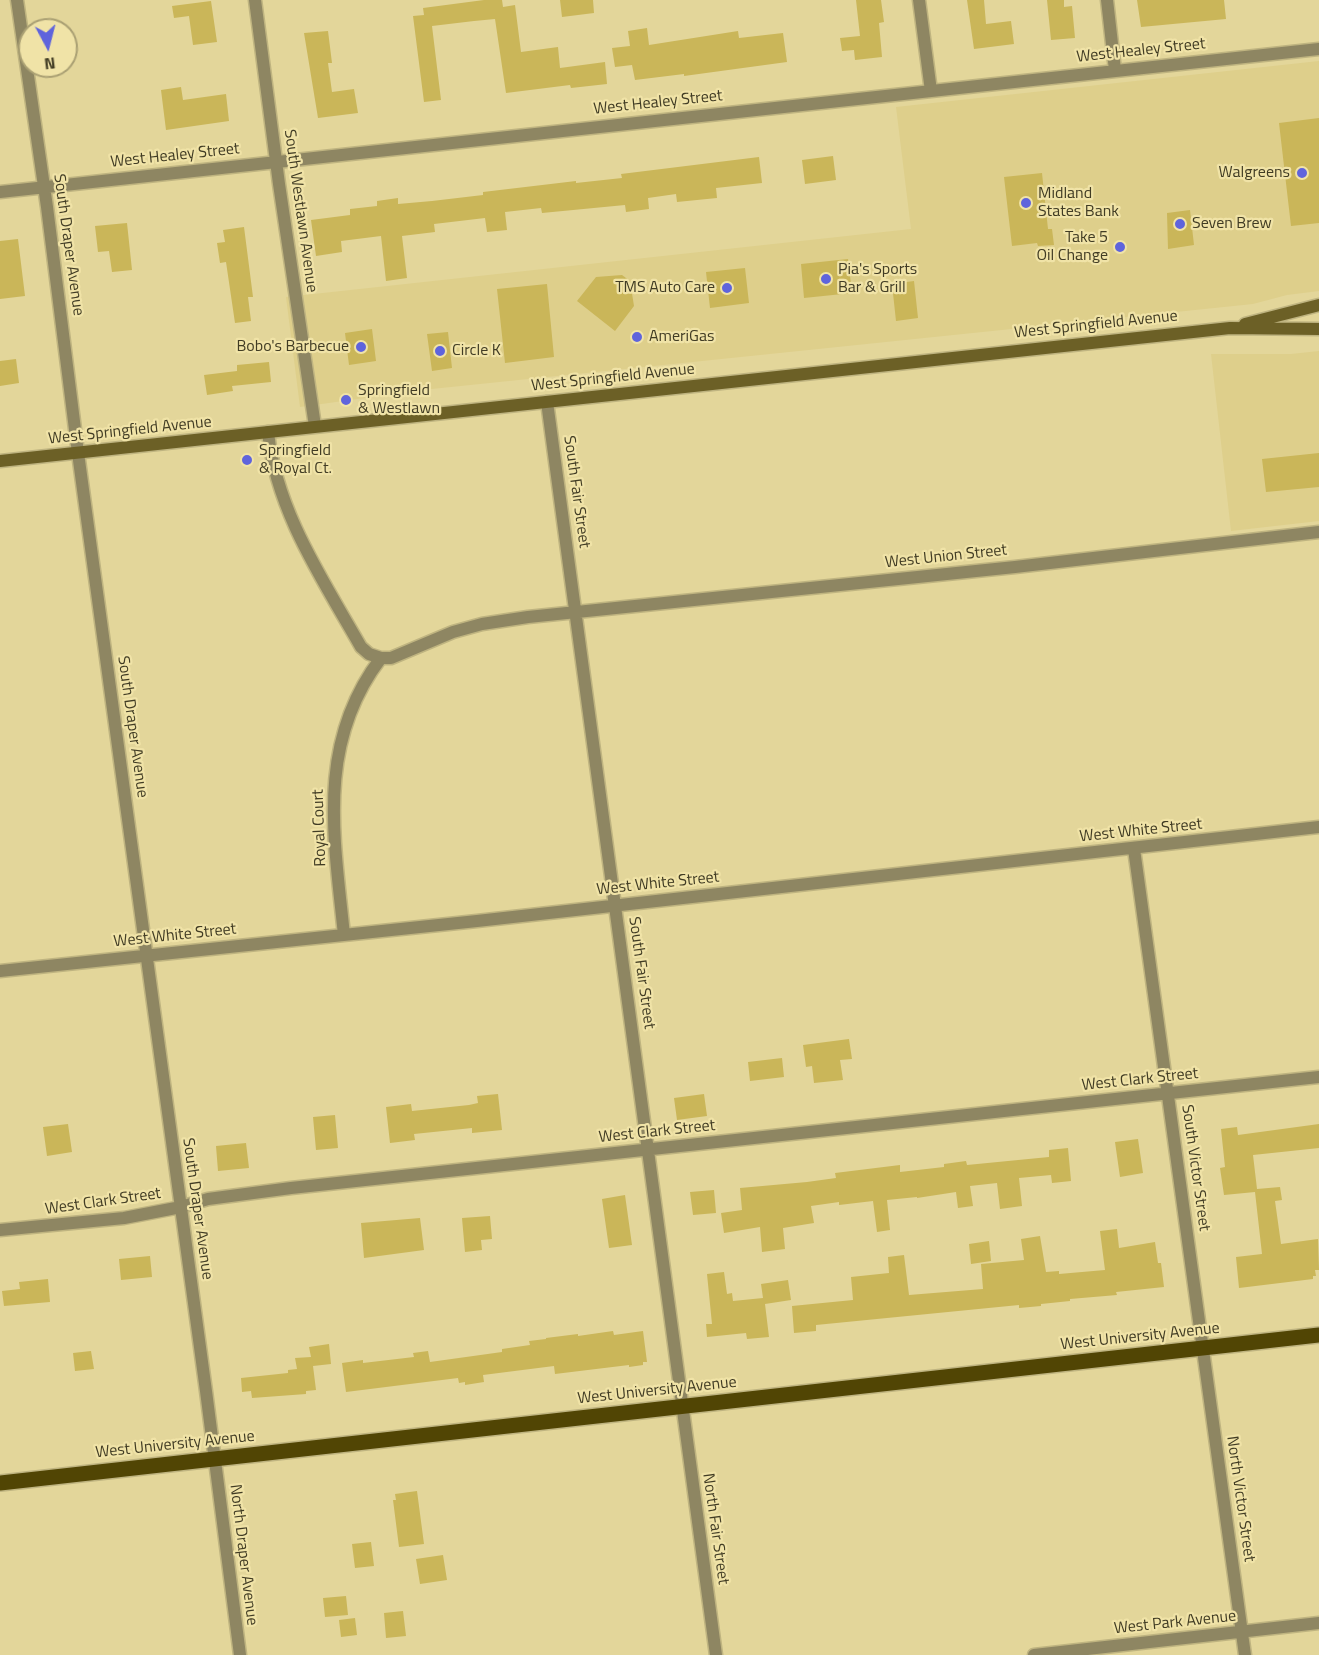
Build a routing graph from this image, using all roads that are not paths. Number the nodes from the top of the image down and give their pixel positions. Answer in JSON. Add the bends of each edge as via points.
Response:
{"nodes":[{"id":1,"x":17,"y":0,"type":"edge"},
{"id":2,"x":255,"y":0,"type":"edge"},
{"id":3,"x":919,"y":0,"type":"edge"},
{"id":4,"x":1107,"y":0,"type":"edge"},
{"id":5,"x":1319,"y":49,"type":"edge"},
{"id":6,"x":1115,"y":70,"type":"junction"},
{"id":7,"x":931,"y":91,"type":"junction"},
{"id":8,"x":276,"y":162,"type":"junction"},
{"id":9,"x":44,"y":187,"type":"junction"},
{"id":10,"x":0,"y":192,"type":"edge"},
{"id":11,"x":1319,"y":305,"type":"edge"},
{"id":12,"x":1230,"y":328,"type":"junction"},
{"id":13,"x":1319,"y":329,"type":"edge"},
{"id":14,"x":547,"y":402,"type":"junction"},
{"id":15,"x":315,"y":426,"type":"junction"},
{"id":16,"x":268,"y":432,"type":"junction"},
{"id":17,"x":78,"y":453,"type":"junction"},
{"id":18,"x":0,"y":461,"type":"edge"},
{"id":19,"x":1319,"y":532,"type":"edge"},
{"id":20,"x":575,"y":612,"type":"junction"},
{"id":21,"x":381,"y":658,"type":"junction"},
{"id":22,"x":1319,"y":827,"type":"edge"},
{"id":23,"x":1134,"y":849,"type":"junction"},
{"id":24,"x":615,"y":905,"type":"junction"},
{"id":25,"x":344,"y":935,"type":"junction"},
{"id":26,"x":147,"y":956,"type":"junction"},
{"id":27,"x":0,"y":971,"type":"edge"},
{"id":28,"x":1319,"y":1077,"type":"edge"},
{"id":29,"x":1168,"y":1093,"type":"junction"},
{"id":30,"x":648,"y":1150,"type":"junction"},
{"id":31,"x":181,"y":1207,"type":"junction"},
{"id":32,"x":0,"y":1230,"type":"edge"},
{"id":33,"x":1319,"y":1335,"type":"edge"},
{"id":34,"x":1203,"y":1348,"type":"junction"},
{"id":35,"x":681,"y":1407,"type":"junction"},
{"id":36,"x":214,"y":1459,"type":"junction"},
{"id":37,"x":0,"y":1483,"type":"edge"},
{"id":38,"x":1319,"y":1623,"type":"edge"},
{"id":39,"x":1242,"y":1632,"type":"junction"},
{"id":40,"x":240,"y":1655,"type":"edge"},
{"id":41,"x":716,"y":1655,"type":"edge"},
{"id":42,"x":1034,"y":1655,"type":"edge"},
{"id":43,"x":1245,"y":1655,"type":"edge"}],
"edges":[{"from":1,"to":9,"type":"street","name":"South Draper Avenue"},
{"from":2,"to":8,"type":"street","name":"South Westlawn Avenue"},
{"from":3,"to":7,"type":"street"},
{"from":4,"to":6,"type":"street"},
{"from":5,"to":6,"type":"street","name":"West Healey Street"},
{"from":6,"to":7,"type":"street","name":"West Healey Street"},
{"from":7,"to":8,"type":"street","name":"West Healey Street"},
{"from":8,"to":9,"type":"street","name":"West Healey Street"},
{"from":8,"to":15,"type":"street","name":"South Westlawn Avenue"},
{"from":9,"to":10,"type":"street","name":"West Healey Street"},
{"from":9,"to":17,"type":"street","name":"South Draper Avenue"},
{"from":11,"to":12,"type":"main road","name":"West Springfield Avenue"},
{"from":12,"to":13,"type":"main road","name":"West Springfield Avenue"},
{"from":12,"to":14,"type":"main road","name":"West Springfield Avenue"},
{"from":14,"to":15,"type":"main road","name":"West Springfield Avenue"},
{"from":14,"to":20,"type":"street","name":"South Fair Street"},
{"from":15,"to":16,"type":"main road","name":"West Springfield Avenue"},
{"from":16,"to":17,"type":"main road","name":"West Springfield Avenue"},
{"from":16,"to":21,"type":"street","via":[[275,474],[309,557],[361,647]]},
{"from":17,"to":18,"type":"main road","name":"West Springfield Avenue"},
{"from":17,"to":26,"type":"street","name":"South Draper Avenue"},
{"from":19,"to":20,"type":"street","name":"West Union Street"},
{"from":20,"to":21,"type":"street","via":[[482,624],[391,658]]},
{"from":20,"to":24,"type":"street","name":"South Fair Street"},
{"from":21,"to":25,"type":"street","name":"Royal Court","via":[[350,713],[335,771],[335,846]]},
{"from":22,"to":23,"type":"street","name":"West White Street"},
{"from":23,"to":24,"type":"street","name":"West White Street"},
{"from":23,"to":29,"type":"street","name":"South Victor Street"},
{"from":24,"to":25,"type":"street","name":"West White Street"},
{"from":24,"to":30,"type":"street","name":"South Fair Street"},
{"from":25,"to":26,"type":"street","name":"West White Street"},
{"from":26,"to":27,"type":"street","name":"West White Street"},
{"from":26,"to":31,"type":"street","name":"South Draper Avenue"},
{"from":28,"to":29,"type":"street","name":"West Clark Street"},
{"from":29,"to":30,"type":"street","name":"West Clark Street"},
{"from":29,"to":34,"type":"street","name":"South Victor Street"},
{"from":30,"to":31,"type":"street","name":"West Clark Street","via":[[291,1188],[208,1199]]},
{"from":30,"to":35,"type":"street","name":"South Fair Street"},
{"from":31,"to":32,"type":"street","name":"West Clark Street","via":[[124,1218]]},
{"from":31,"to":36,"type":"street","name":"South Draper Avenue"},
{"from":33,"to":34,"type":"main road","name":"West University Avenue"},
{"from":34,"to":35,"type":"main road","name":"West University Avenue"},
{"from":34,"to":39,"type":"street","name":"North Victor Street"},
{"from":35,"to":36,"type":"main road","name":"West University Avenue"},
{"from":35,"to":41,"type":"street","name":"North Fair Street"},
{"from":36,"to":37,"type":"main road","name":"West University Avenue"},
{"from":36,"to":40,"type":"street","name":"North Draper Avenue"},
{"from":38,"to":39,"type":"street","name":"West Park Avenue"},
{"from":39,"to":42,"type":"street","name":"West Park Avenue"},
{"from":39,"to":43,"type":"street","name":"North Victor Street"}]}
